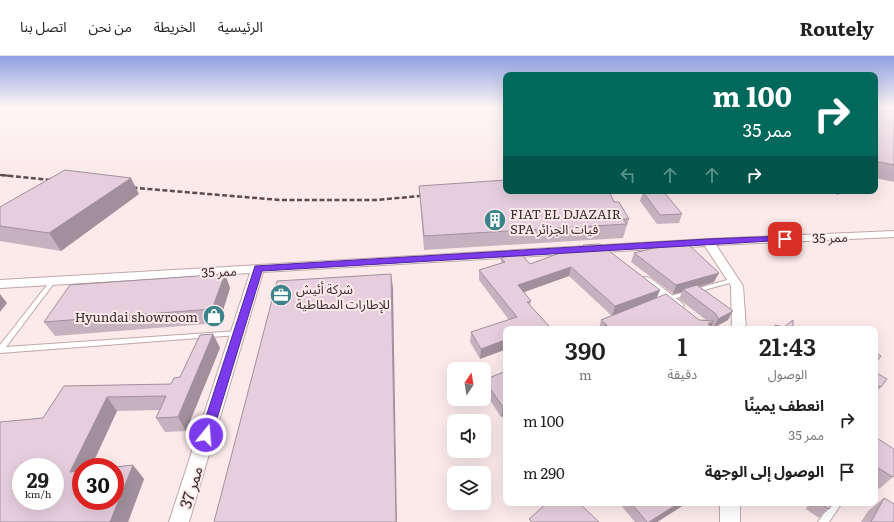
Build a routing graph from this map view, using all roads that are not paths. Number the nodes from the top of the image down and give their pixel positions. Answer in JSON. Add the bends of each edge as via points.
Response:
{"nodes":[{"id":1,"x":894,"y":234,"type":"edge"},
{"id":2,"x":708,"y":242,"type":"junction"},
{"id":3,"x":602,"y":248,"type":"junction"},
{"id":4,"x":620,"y":262,"type":"edge"},
{"id":5,"x":258,"y":268,"type":"junction"},
{"id":6,"x":638,"y":276,"type":"edge"},
{"id":7,"x":734,"y":280,"type":"junction"},
{"id":8,"x":53,"y":281,"type":"junction"},
{"id":9,"x":0,"y":284,"type":"edge"},
{"id":10,"x":664,"y":300,"type":"junction"},
{"id":11,"x":689,"y":316,"type":"edge"},
{"id":12,"x":739,"y":326,"type":"edge"},
{"id":13,"x":238,"y":333,"type":"junction"},
{"id":14,"x":730,"y":506,"type":"edge"},
{"id":15,"x":835,"y":506,"type":"edge"},
{"id":16,"x":179,"y":522,"type":"edge"},
{"id":17,"x":730,"y":522,"type":"edge"},
{"id":18,"x":823,"y":522,"type":"edge"}],
"edges":[{"from":1,"to":2,"type":"street","name":"ممر 35"},
{"from":2,"to":3,"type":"street","name":"ممر 35"},
{"from":2,"to":7,"type":"street"},
{"from":3,"to":4,"type":"street"},
{"from":3,"to":5,"type":"street","name":"ممر 35"},
{"from":5,"to":8,"type":"street","name":"ممر 35"},
{"from":5,"to":13,"type":"street","name":"ممر 37"},
{"from":6,"to":10,"type":"street"},
{"from":7,"to":10,"type":"lane"},
{"from":7,"to":12,"type":"street","via":[[737,286]]},
{"from":8,"to":9,"type":"street","name":"ممر 35"},
{"from":8,"to":13,"type":"lane","via":[[0,350]]},
{"from":10,"to":11,"type":"street"},
{"from":13,"to":16,"type":"street","name":"ممر 37"},
{"from":14,"to":17,"type":"street"},
{"from":15,"to":18,"type":"lane"}]}
